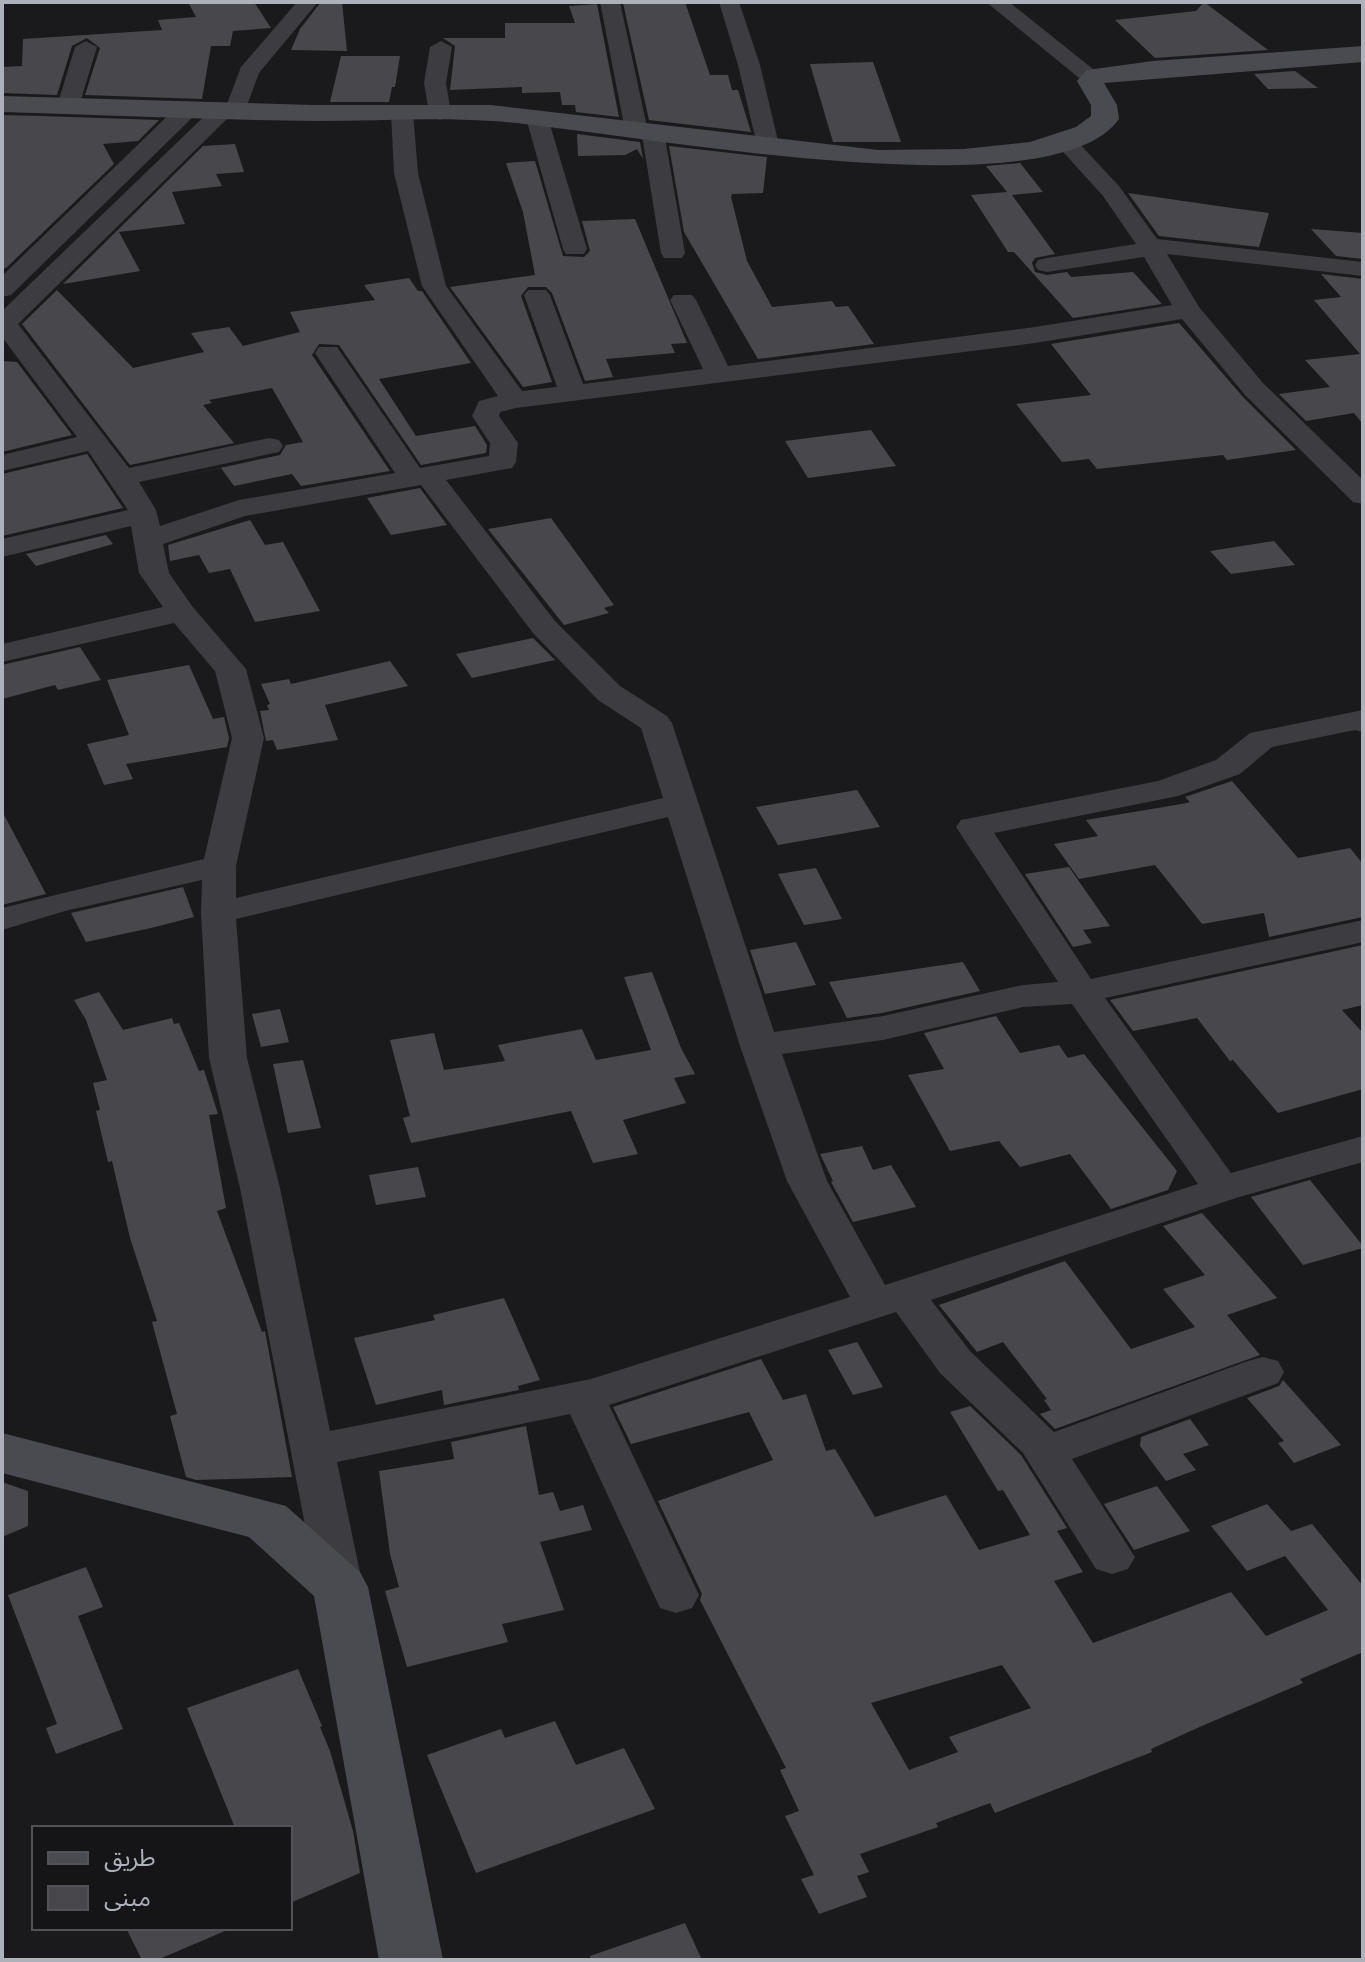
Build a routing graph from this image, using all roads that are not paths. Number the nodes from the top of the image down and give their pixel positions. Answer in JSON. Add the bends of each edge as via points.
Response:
{"nodes":[{"id":1,"x":308,"y":2,"type":"edge"},
{"id":2,"x":610,"y":2,"type":"edge"},
{"id":3,"x":729,"y":2,"type":"edge"},
{"id":4,"x":737,"y":2,"type":"edge"},
{"id":5,"x":996,"y":2,"type":"edge"},
{"id":6,"x":86,"y":47,"type":"dead end"},
{"id":7,"x":441,"y":47,"type":"dead end"},
{"id":8,"x":1363,"y":54,"type":"edge"},
{"id":9,"x":1092,"y":77,"type":"junction"},
{"id":10,"x":2,"y":104,"type":"edge"},
{"id":11,"x":68,"y":106,"type":"junction"},
{"id":12,"x":188,"y":109,"type":"junction"},
{"id":13,"x":230,"y":110,"type":"junction"},
{"id":14,"x":402,"y":113,"type":"junction"},
{"id":15,"x":440,"y":113,"type":"junction"},
{"id":16,"x":537,"y":118,"type":"junction"},
{"id":17,"x":644,"y":131,"type":"junction"},
{"id":18,"x":1066,"y":143,"type":"junction"},
{"id":19,"x":768,"y":145,"type":"junction"},
{"id":20,"x":1150,"y":247,"type":"junction"},
{"id":21,"x":575,"y":249,"type":"dead end"},
{"id":22,"x":673,"y":253,"type":"dead end"},
{"id":23,"x":1047,"y":265,"type":"dead end"},
{"id":24,"x":1363,"y":269,"type":"edge"},
{"id":25,"x":537,"y":295,"type":"dead end"},
{"id":26,"x":683,"y":300,"type":"dead end"},
{"id":27,"x":1188,"y":310,"type":"junction"},
{"id":28,"x":3,"y":314,"type":"edge"},
{"id":29,"x":328,"y":353,"type":"dead end"},
{"id":30,"x":719,"y":375,"type":"junction"},
{"id":31,"x":573,"y":393,"type":"junction"},
{"id":32,"x":515,"y":400,"type":"junction"},
{"id":33,"x":93,"y":442,"type":"junction"},
{"id":34,"x":269,"y":446,"type":"dead end"},
{"id":35,"x":2,"y":463,"type":"edge"},
{"id":36,"x":420,"y":476,"type":"junction"},
{"id":37,"x":121,"y":478,"type":"junction"},
{"id":38,"x":1363,"y":496,"type":"edge"},
{"id":39,"x":145,"y":528,"type":"junction"},
{"id":40,"x":2,"y":548,"type":"edge"},
{"id":41,"x":181,"y":612,"type":"junction"},
{"id":42,"x":2,"y":653,"type":"edge"},
{"id":43,"x":1363,"y":722,"type":"edge"},
{"id":44,"x":681,"y":804,"type":"junction"},
{"id":45,"x":219,"y":866,"type":"junction"},
{"id":46,"x":218,"y":913,"type":"junction"},
{"id":47,"x":2,"y":919,"type":"edge"},
{"id":48,"x":1363,"y":931,"type":"edge"},
{"id":49,"x":1082,"y":992,"type":"junction"},
{"id":50,"x":759,"y":1046,"type":"junction"},
{"id":51,"x":1363,"y":1149,"type":"edge"},
{"id":52,"x":1222,"y":1189,"type":"junction"},
{"id":53,"x":889,"y":1298,"type":"junction"},
{"id":54,"x":1263,"y":1372,"type":"dead end"},
{"id":55,"x":583,"y":1395,"type":"junction"},
{"id":56,"x":312,"y":1451,"type":"junction"},
{"id":57,"x":1045,"y":1452,"type":"junction"},
{"id":58,"x":2,"y":1453,"type":"edge"},
{"id":59,"x":1112,"y":1557,"type":"dead end"},
{"id":60,"x":340,"y":1587,"type":"junction"},
{"id":61,"x":676,"y":1595,"type":"dead end"},
{"id":62,"x":411,"y":1960,"type":"edge"}],
"edges":[{"from":1,"to":13,"type":"street","via":[[249,72]]},
{"from":2,"to":17,"type":"street"},
{"from":3,"to":4,"type":"street"},
{"from":3,"to":19,"type":"street"},
{"from":5,"to":9,"type":"street"},
{"from":6,"to":11,"type":"street"},
{"from":7,"to":15,"type":"street","via":[[435,83]]},
{"from":8,"to":9,"type":"street"},
{"from":9,"to":18,"type":"street","via":[[1105,119]]},
{"from":10,"to":11,"type":"street"},
{"from":11,"to":12,"type":"street"},
{"from":12,"to":13,"type":"street"},
{"from":12,"to":28,"type":"street"},
{"from":13,"to":14,"type":"street"},
{"from":13,"to":28,"type":"street"},
{"from":14,"to":15,"type":"street"},
{"from":14,"to":32,"type":"street","via":[[406,173],[434,286]]},
{"from":15,"to":16,"type":"street"},
{"from":16,"to":17,"type":"street"},
{"from":16,"to":21,"type":"street"},
{"from":17,"to":19,"type":"street"},
{"from":17,"to":22,"type":"street"},
{"from":18,"to":19,"type":"street","via":[[932,159]]},
{"from":18,"to":20,"type":"street","via":[[1111,191]]},
{"from":20,"to":23,"type":"street"},
{"from":20,"to":24,"type":"street"},
{"from":20,"to":27,"type":"street"},
{"from":25,"to":31,"type":"street"},
{"from":26,"to":30,"type":"street"},
{"from":27,"to":30,"type":"street"},
{"from":27,"to":38,"type":"street","via":[[1254,389]]},
{"from":28,"to":33,"type":"street"},
{"from":29,"to":36,"type":"street"},
{"from":30,"to":31,"type":"street"},
{"from":31,"to":32,"type":"street"},
{"from":32,"to":36,"type":"street","via":[[488,407],[485,416],[504,443],[502,462]]},
{"from":33,"to":35,"type":"street"},
{"from":33,"to":37,"type":"street"},
{"from":34,"to":37,"type":"street"},
{"from":36,"to":39,"type":"street"},
{"from":36,"to":44,"type":"street","via":[[544,627],[609,693],[656,723]]},
{"from":37,"to":39,"type":"street"},
{"from":39,"to":40,"type":"street"},
{"from":39,"to":41,"type":"street","via":[[154,573]]},
{"from":41,"to":42,"type":"street"},
{"from":41,"to":45,"type":"street","via":[[230,669],[248,738]]},
{"from":43,"to":49,"type":"street","via":[[1261,740],[1228,767],[1166,789],[973,827]]},
{"from":44,"to":46,"type":"street"},
{"from":44,"to":50,"type":"street"},
{"from":45,"to":46,"type":"street"},
{"from":45,"to":47,"type":"street"},
{"from":46,"to":56,"type":"street","via":[[228,1058],[260,1188]]},
{"from":48,"to":49,"type":"street"},
{"from":49,"to":50,"type":"street","via":[[1023,996],[883,1028]]},
{"from":49,"to":52,"type":"street"},
{"from":50,"to":53,"type":"street","via":[[807,1181]]},
{"from":51,"to":52,"type":"street"},
{"from":52,"to":53,"type":"street"},
{"from":53,"to":55,"type":"street"},
{"from":53,"to":57,"type":"street"},
{"from":54,"to":57,"type":"street"},
{"from":55,"to":56,"type":"street"},
{"from":55,"to":61,"type":"street"},
{"from":56,"to":60,"type":"street"},
{"from":57,"to":59,"type":"street"},
{"from":58,"to":60,"type":"street","via":[[267,1521]]},
{"from":60,"to":62,"type":"street"}]}
